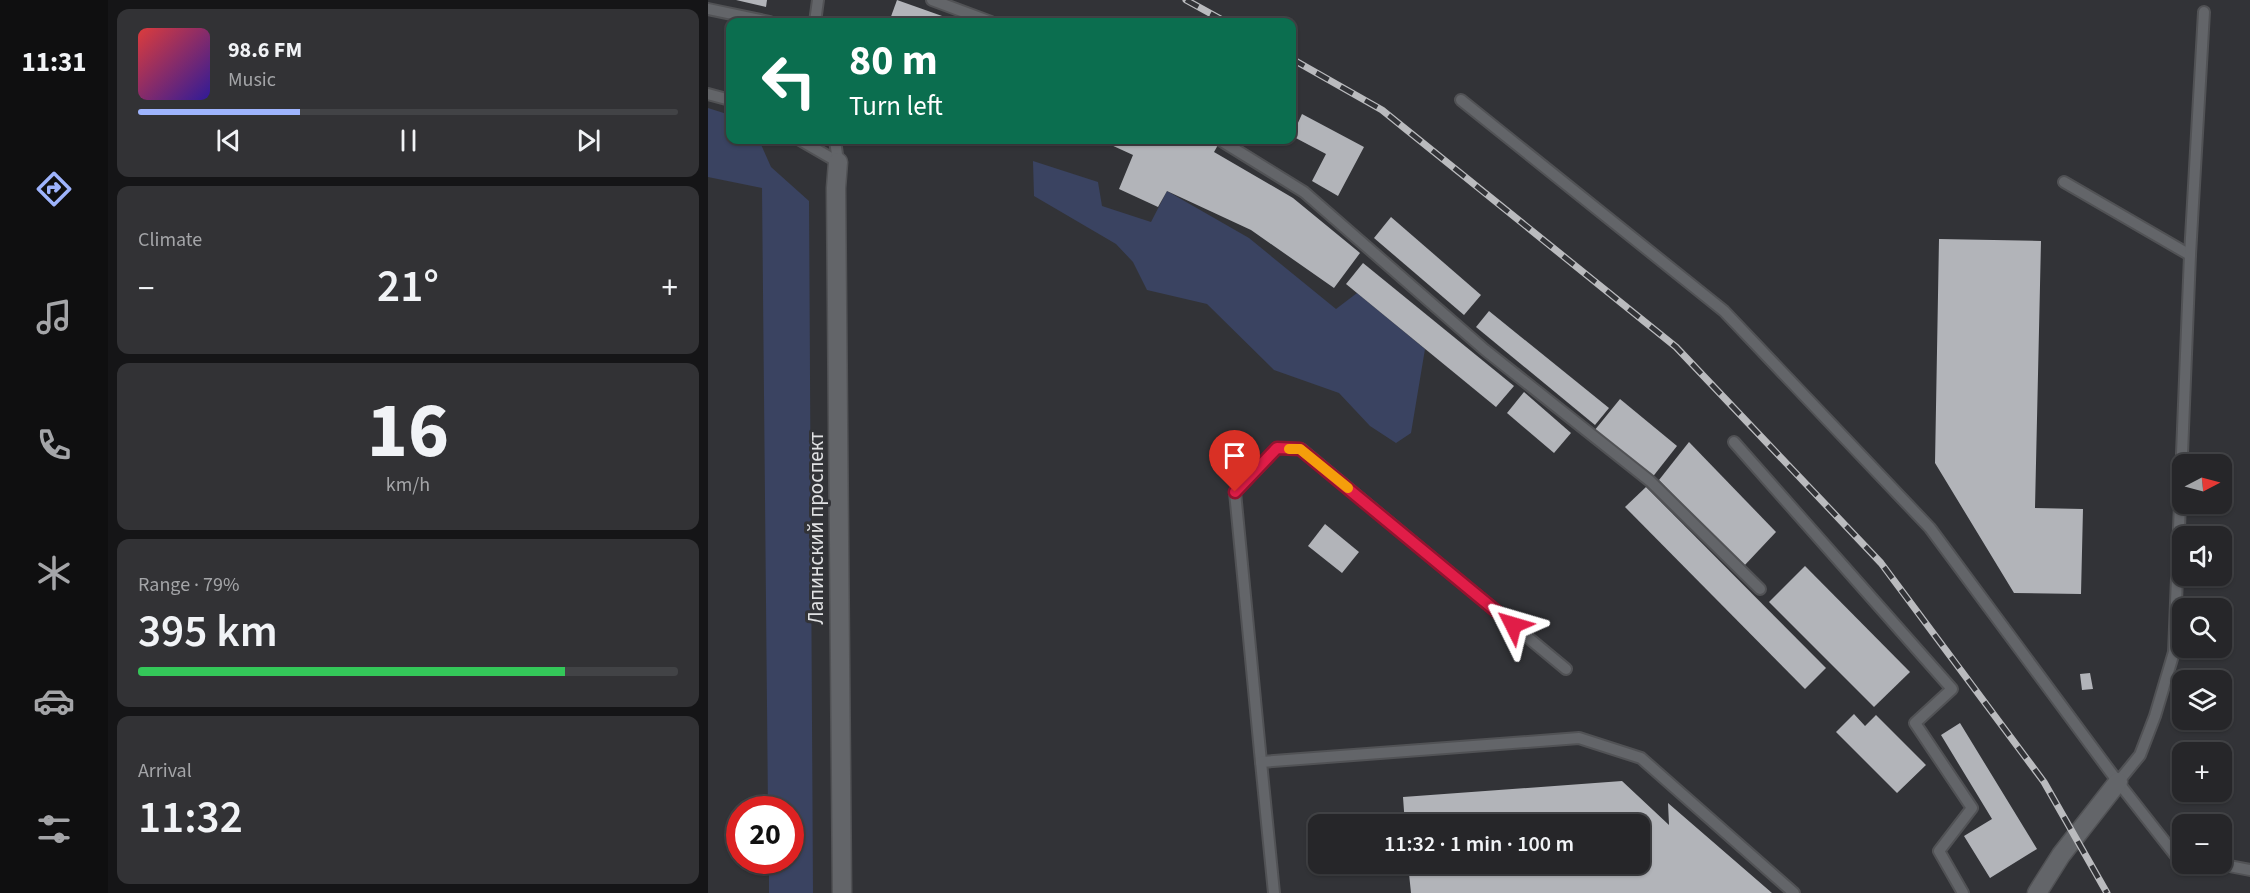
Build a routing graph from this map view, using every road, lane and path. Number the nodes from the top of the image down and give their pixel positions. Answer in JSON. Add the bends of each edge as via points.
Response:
{"nodes":[{"id":1,"x":818,"y":0,"type":"edge"},
{"id":2,"x":932,"y":0,"type":"edge"},
{"id":3,"x":708,"y":9,"type":"edge"},
{"id":4,"x":2204,"y":12,"type":"dead end"},
{"id":5,"x":751,"y":18,"type":"edge"},
{"id":6,"x":816,"y":18,"type":"edge"},
{"id":7,"x":980,"y":18,"type":"edge"},
{"id":8,"x":708,"y":94,"type":"edge"},
{"id":9,"x":726,"y":99,"type":"edge"},
{"id":10,"x":1461,"y":100,"type":"dead end"},
{"id":11,"x":807,"y":144,"type":"edge"},
{"id":12,"x":836,"y":144,"type":"edge"},
{"id":13,"x":1226,"y":144,"type":"edge"},
{"id":14,"x":838,"y":162,"type":"junction"},
{"id":15,"x":2064,"y":182,"type":"dead end"},
{"id":16,"x":2190,"y":255,"type":"junction"},
{"id":17,"x":1734,"y":442,"type":"dead end"},
{"id":18,"x":1760,"y":589,"type":"dead end"},
{"id":19,"x":1566,"y":669,"type":"dead end"},
{"id":20,"x":1261,"y":762,"type":"junction"},
{"id":21,"x":2118,"y":782,"type":"junction"},
{"id":22,"x":2172,"y":851,"type":"edge"},
{"id":23,"x":2232,"y":867,"type":"edge"},
{"id":24,"x":2250,"y":870,"type":"edge"},
{"id":25,"x":842,"y":893,"type":"edge"},
{"id":26,"x":1274,"y":893,"type":"edge"},
{"id":27,"x":1794,"y":893,"type":"edge"},
{"id":28,"x":1963,"y":893,"type":"edge"},
{"id":29,"x":2037,"y":893,"type":"edge"}],
"edges":[{"from":1,"to":6,"type":"lane"},
{"from":2,"to":7,"type":"lane"},
{"from":3,"to":5,"type":"lane"},
{"from":4,"to":16,"type":"lane"},
{"from":8,"to":9,"type":"lane"},
{"from":10,"to":21,"type":"lane","via":[[1724,311],[1930,528]]},
{"from":11,"to":14,"type":"lane"},
{"from":12,"to":14,"type":"lane"},
{"from":13,"to":18,"type":"lane","via":[[1304,192],[1485,350],[1650,482]]},
{"from":14,"to":25,"type":"street","name":"Лапинский проспект"},
{"from":15,"to":16,"type":"lane"},
{"from":16,"to":21,"type":"lane","via":[[2174,652],[2140,755]]},
{"from":17,"to":28,"type":"lane","via":[[1952,689],[1915,723],[1972,808],[1939,850]]},
{"from":19,"to":20,"type":"lane","via":[[1300,449],[1277,448],[1235,492]]},
{"from":20,"to":26,"type":"lane"},
{"from":20,"to":27,"type":"lane","via":[[1579,738],[1641,758]]},
{"from":21,"to":22,"type":"lane"},
{"from":21,"to":29,"type":"street","via":[[2061,855]]},
{"from":23,"to":24,"type":"lane"}]}
